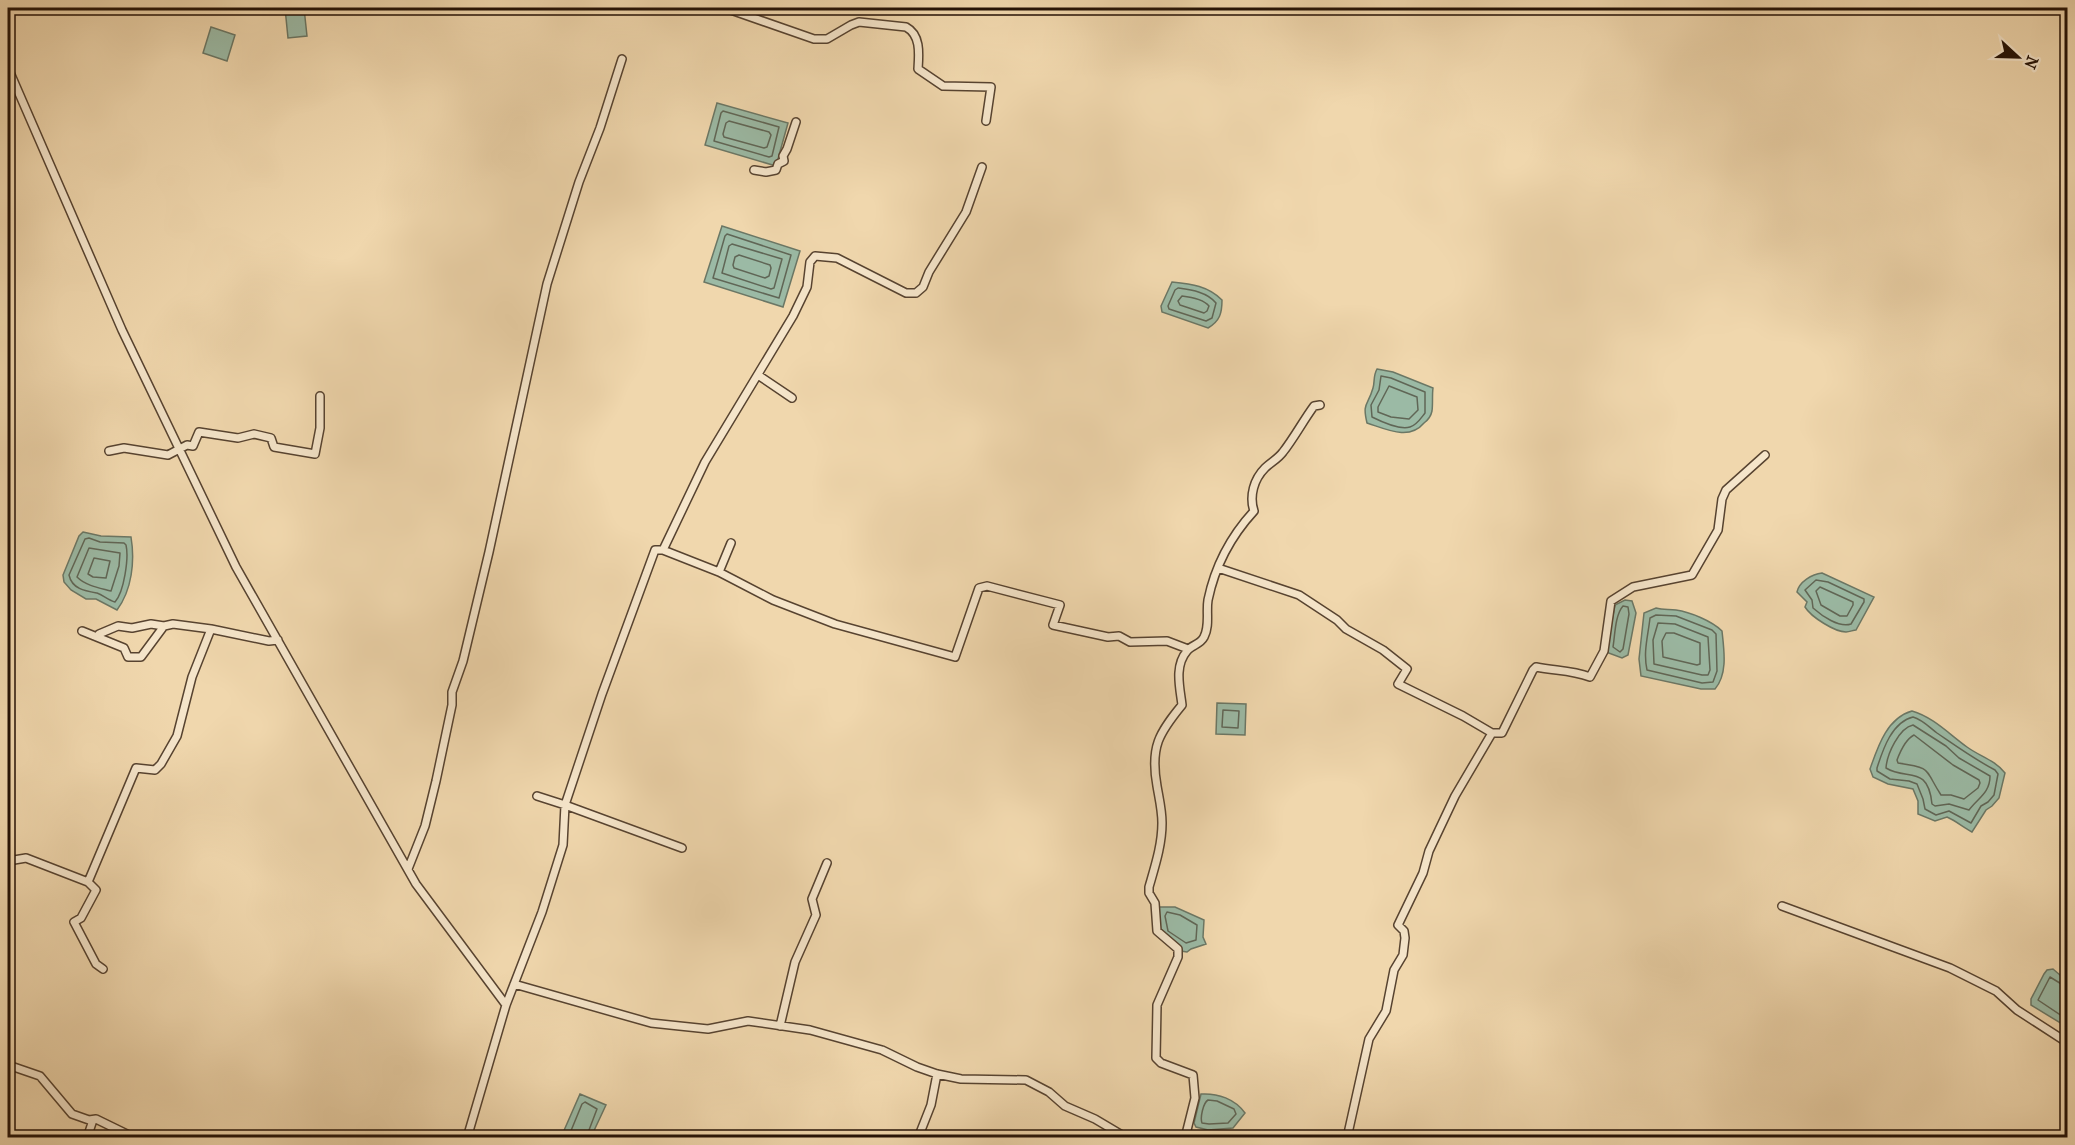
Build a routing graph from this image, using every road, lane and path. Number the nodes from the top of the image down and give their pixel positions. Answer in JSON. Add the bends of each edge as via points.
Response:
{"nodes":[{"id":1,"x":725,"y":8,"type":"edge"},
{"id":2,"x":622,"y":59,"type":"dead end"},
{"id":3,"x":8,"y":68,"type":"edge"},
{"id":4,"x":987,"y":121,"type":"dead end"},
{"id":5,"x":796,"y":122,"type":"dead end"},
{"id":6,"x":982,"y":167,"type":"dead end"},
{"id":7,"x":754,"y":170,"type":"dead end"},
{"id":8,"x":758,"y":375,"type":"junction"},
{"id":9,"x":320,"y":396,"type":"dead end"},
{"id":10,"x":792,"y":398,"type":"dead end"},
{"id":11,"x":1320,"y":405,"type":"dead end"},
{"id":12,"x":179,"y":448,"type":"junction"},
{"id":13,"x":109,"y":450,"type":"dead end"},
{"id":14,"x":1765,"y":454,"type":"dead end"},
{"id":15,"x":731,"y":543,"type":"dead end"},
{"id":16,"x":663,"y":550,"type":"junction"},
{"id":17,"x":1218,"y":568,"type":"junction"},
{"id":18,"x":719,"y":572,"type":"junction"},
{"id":19,"x":164,"y":626,"type":"junction"},
{"id":20,"x":211,"y":629,"type":"junction"},
{"id":21,"x":82,"y":631,"type":"dead end"},
{"id":22,"x":99,"y":637,"type":"junction"},
{"id":23,"x":278,"y":640,"type":"junction"},
{"id":24,"x":1188,"y":649,"type":"junction"},
{"id":25,"x":1492,"y":733,"type":"junction"},
{"id":26,"x":537,"y":796,"type":"dead end"},
{"id":27,"x":565,"y":805,"type":"junction"},
{"id":28,"x":682,"y":848,"type":"dead end"},
{"id":29,"x":8,"y":861,"type":"edge"},
{"id":30,"x":827,"y":863,"type":"dead end"},
{"id":31,"x":408,"y":870,"type":"junction"},
{"id":32,"x":88,"y":882,"type":"junction"},
{"id":33,"x":1782,"y":906,"type":"dead end"},
{"id":34,"x":103,"y":969,"type":"dead end"},
{"id":35,"x":514,"y":984,"type":"junction"},
{"id":36,"x":506,"y":1005,"type":"junction"},
{"id":37,"x":780,"y":1026,"type":"junction"},
{"id":38,"x":2067,"y":1043,"type":"edge"},
{"id":39,"x":8,"y":1065,"type":"edge"},
{"id":40,"x":937,"y":1074,"type":"junction"},
{"id":41,"x":93,"y":1119,"type":"junction"},
{"id":42,"x":87,"y":1137,"type":"edge"},
{"id":43,"x":135,"y":1137,"type":"edge"},
{"id":44,"x":466,"y":1137,"type":"edge"},
{"id":45,"x":918,"y":1137,"type":"edge"},
{"id":46,"x":1127,"y":1137,"type":"edge"},
{"id":47,"x":1185,"y":1137,"type":"edge"},
{"id":48,"x":1347,"y":1137,"type":"edge"}],
"edges":[{"from":1,"to":4,"type":"street","via":[[814,39],[827,39],[859,22],[906,27],[915,35],[920,52],[918,69],[926,75],[943,86],[991,87]]},
{"from":2,"to":31,"type":"street","via":[[547,284],[489,552],[452,692],[453,705],[436,781]]},
{"from":3,"to":12,"type":"street","via":[[122,330]]},
{"from":5,"to":7,"type":"street","via":[[776,170]]},
{"from":6,"to":8,"type":"street","via":[[966,212],[916,293],[906,293],[837,258],[815,255],[803,296]]},
{"from":8,"to":10,"type":"street"},
{"from":8,"to":16,"type":"street","via":[[705,462]]},
{"from":9,"to":12,"type":"street","via":[[315,454],[273,447],[271,438],[254,434],[238,438],[199,432],[193,446]]},
{"from":11,"to":17,"type":"street","via":[[1314,406],[1283,452],[1258,478],[1252,491],[1254,511],[1229,543]]},
{"from":12,"to":13,"type":"street","via":[[168,454],[124,448]]},
{"from":12,"to":23,"type":"street","via":[[236,567]]},
{"from":14,"to":25,"type":"street","via":[[1726,490],[1718,530],[1692,575],[1633,587],[1611,601],[1604,651],[1590,677],[1536,667],[1502,733]]},
{"from":15,"to":18,"type":"street"},
{"from":16,"to":18,"type":"street"},
{"from":16,"to":27,"type":"street","via":[[655,550]]},
{"from":17,"to":24,"type":"street","via":[[1208,601],[1204,637]]},
{"from":17,"to":25,"type":"street","via":[[1299,595],[1407,669],[1398,684]]},
{"from":18,"to":24,"type":"street","via":[[773,600],[835,624],[955,657],[979,588],[987,586],[1060,605],[1053,625],[1119,636],[1130,642],[1167,641]]},
{"from":19,"to":20,"type":"street"},
{"from":19,"to":22,"type":"street","via":[[118,626]]},
{"from":19,"to":22,"type":"street","via":[[141,657],[128,657],[124,648]]},
{"from":20,"to":23,"type":"street"},
{"from":20,"to":32,"type":"street","via":[[192,677],[177,736],[155,770],[136,768]]},
{"from":21,"to":22,"type":"street"},
{"from":23,"to":31,"type":"street"},
{"from":24,"to":47,"type":"street","via":[[1178,684],[1182,705],[1163,728],[1157,743],[1155,775],[1162,838],[1149,887],[1155,903],[1157,931],[1178,949],[1157,1005],[1156,1058],[1193,1075],[1195,1098]]},
{"from":25,"to":48,"type":"street","via":[[1455,796],[1398,925],[1404,931],[1403,955],[1394,970],[1386,1011],[1369,1039]]},
{"from":26,"to":27,"type":"street"},
{"from":27,"to":28,"type":"street"},
{"from":27,"to":35,"type":"street","via":[[563,845]]},
{"from":29,"to":32,"type":"street","via":[[26,858]]},
{"from":30,"to":37,"type":"street","via":[[812,899],[816,915],[795,962]]},
{"from":31,"to":36,"type":"street"},
{"from":32,"to":34,"type":"street","via":[[96,890],[81,918],[74,922],[96,964]]},
{"from":33,"to":38,"type":"street","via":[[1950,968],[1996,991]]},
{"from":35,"to":36,"type":"street"},
{"from":35,"to":37,"type":"street","via":[[651,1023],[708,1029],[748,1021]]},
{"from":36,"to":44,"type":"street"},
{"from":37,"to":40,"type":"street","via":[[859,1042]]},
{"from":39,"to":41,"type":"street","via":[[40,1076],[72,1114]]},
{"from":40,"to":45,"type":"street","via":[[931,1105]]},
{"from":40,"to":46,"type":"street","via":[[961,1079],[1026,1080],[1065,1106]]},
{"from":41,"to":42,"type":"street"},
{"from":41,"to":43,"type":"street"}]}
